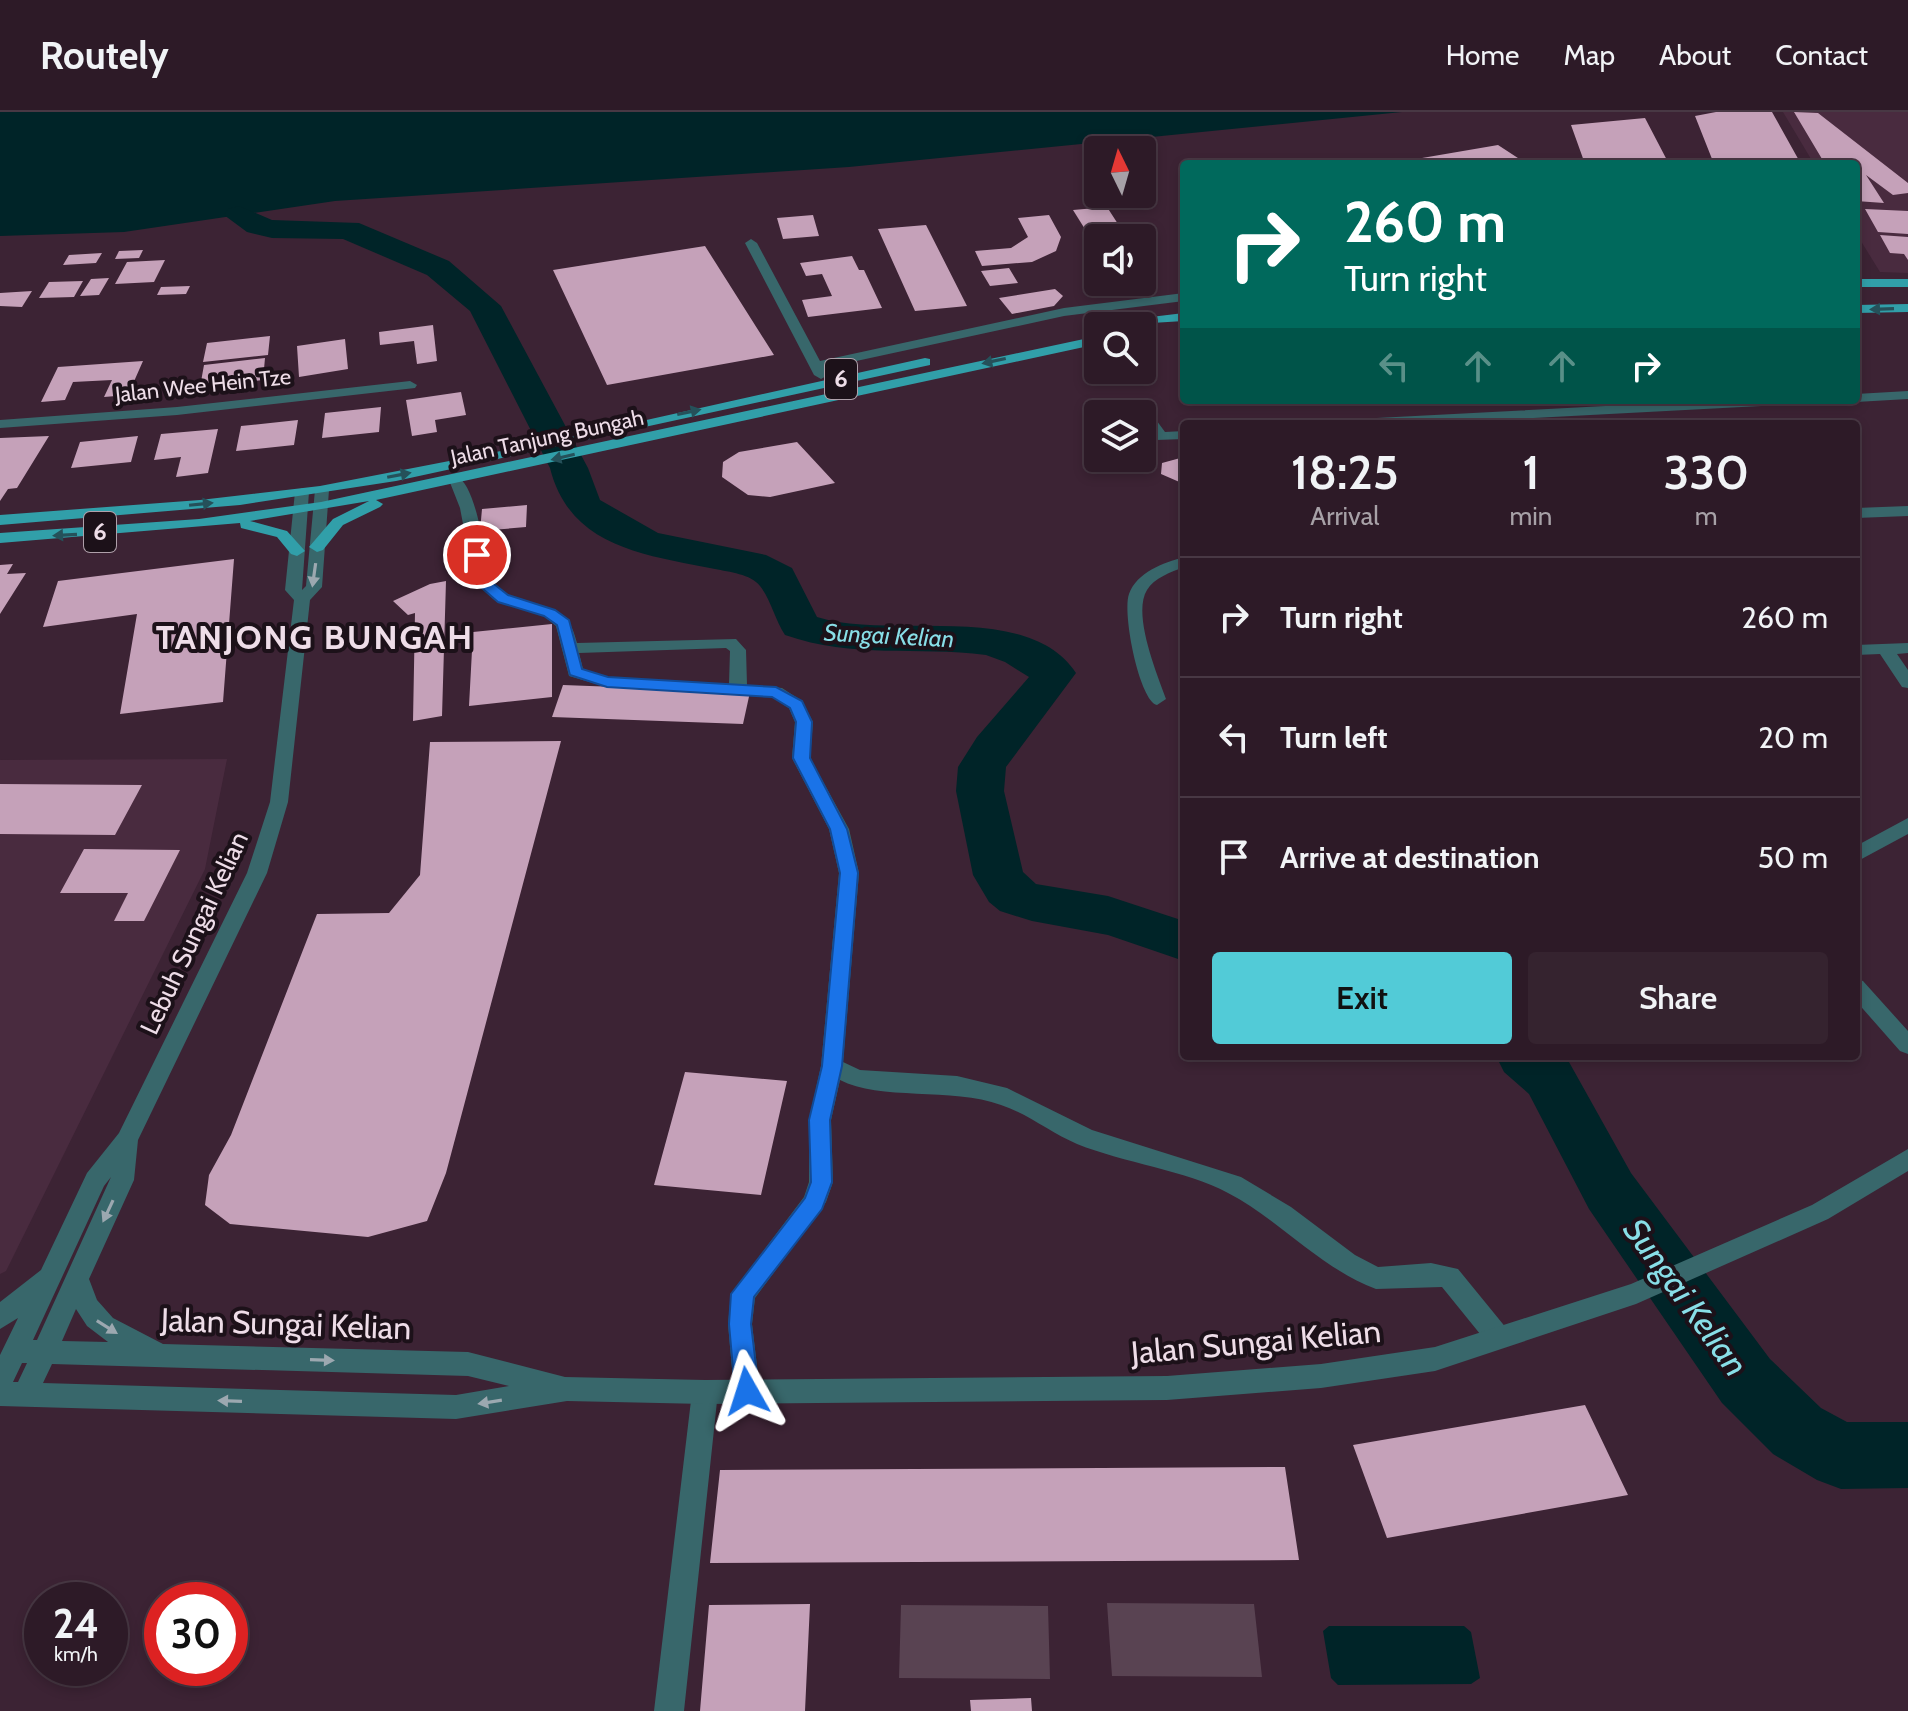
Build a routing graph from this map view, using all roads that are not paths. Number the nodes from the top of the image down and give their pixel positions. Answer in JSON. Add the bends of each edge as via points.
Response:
{"nodes":[{"id":1,"x":751,"y":243,"type":"dead end"},
{"id":2,"x":1860,"y":283,"type":"edge"},
{"id":3,"x":1908,"y":283,"type":"edge"},
{"id":4,"x":1180,"y":298,"type":"edge"},
{"id":5,"x":1908,"y":308,"type":"edge"},
{"id":6,"x":1860,"y":309,"type":"edge"},
{"id":7,"x":1180,"y":317,"type":"edge"},
{"id":8,"x":1156,"y":320,"type":"edge"},
{"id":9,"x":1180,"y":329,"type":"edge"},
{"id":10,"x":1084,"y":331,"type":"edge"},
{"id":11,"x":1156,"y":332,"type":"edge"},
{"id":12,"x":1084,"y":343,"type":"edge"},
{"id":13,"x":816,"y":366,"type":"junction"},
{"id":14,"x":825,"y":382,"type":"junction"},
{"id":15,"x":410,"y":385,"type":"dead end"},
{"id":16,"x":1908,"y":395,"type":"edge"},
{"id":17,"x":1860,"y":398,"type":"edge"},
{"id":18,"x":1720,"y":404,"type":"edge"},
{"id":19,"x":1559,"y":412,"type":"edge"},
{"id":20,"x":1412,"y":420,"type":"edge"},
{"id":21,"x":0,"y":424,"type":"edge"},
{"id":22,"x":1156,"y":430,"type":"edge"},
{"id":23,"x":1180,"y":435,"type":"edge"},
{"id":24,"x":456,"y":480,"type":"junction"},
{"id":25,"x":412,"y":489,"type":"junction"},
{"id":26,"x":322,"y":490,"type":"junction"},
{"id":27,"x":302,"y":492,"type":"junction"},
{"id":28,"x":321,"y":507,"type":"junction"},
{"id":29,"x":301,"y":510,"type":"junction"},
{"id":30,"x":1908,"y":511,"type":"edge"},
{"id":31,"x":1860,"y":513,"type":"edge"},
{"id":32,"x":0,"y":520,"type":"edge"},
{"id":33,"x":199,"y":524,"type":"junction"},
{"id":34,"x":0,"y":538,"type":"edge"},
{"id":35,"x":317,"y":547,"type":"junction"},
{"id":36,"x":297,"y":551,"type":"junction"},
{"id":37,"x":1180,"y":564,"type":"edge"},
{"id":38,"x":302,"y":599,"type":"junction"},
{"id":39,"x":570,"y":648,"type":"junction"},
{"id":40,"x":1908,"y":648,"type":"edge"},
{"id":41,"x":1885,"y":649,"type":"junction"},
{"id":42,"x":1860,"y":650,"type":"edge"},
{"id":43,"x":1908,"y":683,"type":"edge"},
{"id":44,"x":738,"y":688,"type":"junction"},
{"id":45,"x":1157,"y":699,"type":"dead end"},
{"id":46,"x":1908,"y":825,"type":"edge"},
{"id":47,"x":1860,"y":853,"type":"edge"},
{"id":48,"x":1860,"y":991,"type":"edge"},
{"id":49,"x":1908,"y":1045,"type":"edge"},
{"id":50,"x":832,"y":1066,"type":"junction"},
{"id":51,"x":1908,"y":1159,"type":"edge"},
{"id":52,"x":65,"y":1274,"type":"junction"},
{"id":53,"x":0,"y":1318,"type":"edge"},
{"id":54,"x":1498,"y":1337,"type":"junction"},
{"id":55,"x":8,"y":1350,"type":"edge"},
{"id":56,"x":45,"y":1352,"type":"junction"},
{"id":57,"x":160,"y":1354,"type":"junction"},
{"id":58,"x":0,"y":1383,"type":"edge"},
{"id":59,"x":567,"y":1389,"type":"junction"},
{"id":60,"x":747,"y":1391,"type":"junction"},
{"id":61,"x":705,"y":1392,"type":"junction"},
{"id":62,"x":12,"y":1395,"type":"edge"},
{"id":63,"x":669,"y":1711,"type":"edge"}],
"edges":[{"from":1,"to":13,"type":"street"},
{"from":2,"to":3,"type":"main road"},
{"from":4,"to":13,"type":"street","via":[[1064,312]]},
{"from":5,"to":6,"type":"main road","one_way":true},
{"from":7,"to":8,"type":"main road"},
{"from":9,"to":11,"type":"main road"},
{"from":10,"to":14,"type":"main road","name":"Jalan Tanjung Bungah","number":"6"},
{"from":12,"to":24,"type":"main road","name":"Jalan Tanjung Bungah","number":"6","one_way":true},
{"from":13,"to":14,"type":"street"},
{"from":26,"to":14,"type":"main road","name":"Jalan Tanjung Bungah","number":"6","one_way":true},
{"from":15,"to":21,"type":"street","name":"Jalan Wee Hein Tze"},
{"from":16,"to":17,"type":"street"},
{"from":18,"to":19,"type":"street"},
{"from":19,"to":20,"type":"street"},
{"from":22,"to":23,"type":"street","via":[[1161,437]]},
{"from":24,"to":25,"type":"main road","name":"Jalan Tanjung Bungah","number":"6"},
{"from":24,"to":39,"type":"street","via":[[468,508],[482,582],[503,599],[557,618],[564,624]]},
{"from":25,"to":28,"type":"main road","name":"Jalan Tanjung Bungah","number":"6"},
{"from":25,"to":35,"type":"main road","via":[[338,522]]},
{"from":26,"to":27,"type":"main road","name":"Jalan Tanjung Bungah","number":"6"},
{"from":26,"to":28,"type":"street","name":"Lebuh Sungai Kelian"},
{"from":27,"to":29,"type":"street","name":"Lebuh Sungai Kelian"},
{"from":32,"to":27,"type":"main road","name":"Jalan Tanjung Bungah","number":"6","one_way":true},
{"from":28,"to":29,"type":"main road","name":"Jalan Tanjung Bungah","number":"6"},
{"from":28,"to":35,"type":"street","name":"Lebuh Sungai Kelian"},
{"from":29,"to":33,"type":"main road","name":"Jalan Tanjung Bungah","number":"6"},
{"from":29,"to":36,"type":"street","name":"Lebuh Sungai Kelian"},
{"from":30,"to":31,"type":"street"},
{"from":33,"to":34,"type":"main road","name":"Jalan Tanjung Bungah","number":"6","one_way":true},
{"from":33,"to":36,"type":"main road","via":[[271,529]]},
{"from":35,"to":38,"type":"street","name":"Lebuh Sungai Kelian","one_way":true,"via":[[314,587]]},
{"from":36,"to":38,"type":"street","name":"Lebuh Sungai Kelian","via":[[293,590]]},
{"from":37,"to":45,"type":"street","via":[[1145,581],[1135,595],[1136,623]]},
{"from":38,"to":52,"type":"street","name":"Lebuh Sungai Kelian","via":[[279,802],[257,873],[127,1140],[122,1180]]},
{"from":39,"to":44,"type":"street","via":[[575,672],[607,682]]},
{"from":39,"to":44,"type":"street","via":[[730,643],[738,650]]},
{"from":40,"to":41,"type":"street"},
{"from":41,"to":42,"type":"street"},
{"from":41,"to":43,"type":"street"},
{"from":44,"to":50,"type":"street","via":[[776,692],[796,705],[804,722],[801,758],[839,829],[849,873]]},
{"from":46,"to":47,"type":"street"},
{"from":48,"to":49,"type":"street"},
{"from":50,"to":54,"type":"street","via":[[857,1079],[957,1085],[1007,1097],[1085,1137],[1233,1184],[1376,1278],[1449,1277]]},
{"from":50,"to":60,"type":"street","via":[[820,1120],[821,1182],[814,1202],[743,1294],[740,1324]]},
{"from":51,"to":54,"type":"street","name":"Jalan Sungai Kelian","via":[[1820,1212],[1703,1265],[1636,1293]]},
{"from":52,"to":53,"type":"street"},
{"from":52,"to":55,"type":"street"},
{"from":52,"to":56,"type":"street"},
{"from":52,"to":57,"type":"street","one_way":true,"via":[[97,1321]]},
{"from":54,"to":60,"type":"street","name":"Jalan Sungai Kelian","via":[[1435,1359],[1321,1376],[1167,1388]]},
{"from":55,"to":56,"type":"street","name":"Jalan Sungai Kelian"},
{"from":55,"to":58,"type":"street"},
{"from":56,"to":57,"type":"street","name":"Jalan Sungai Kelian"},
{"from":56,"to":62,"type":"street"},
{"from":57,"to":59,"type":"street","name":"Jalan Sungai Kelian","one_way":true,"via":[[468,1364]]},
{"from":59,"to":61,"type":"street","name":"Jalan Sungai Kelian"},
{"from":59,"to":62,"type":"street","name":"Jalan Sungai Kelian","one_way":true,"via":[[456,1407]]},
{"from":60,"to":61,"type":"street","name":"Jalan Sungai Kelian"},
{"from":61,"to":63,"type":"street"}]}
